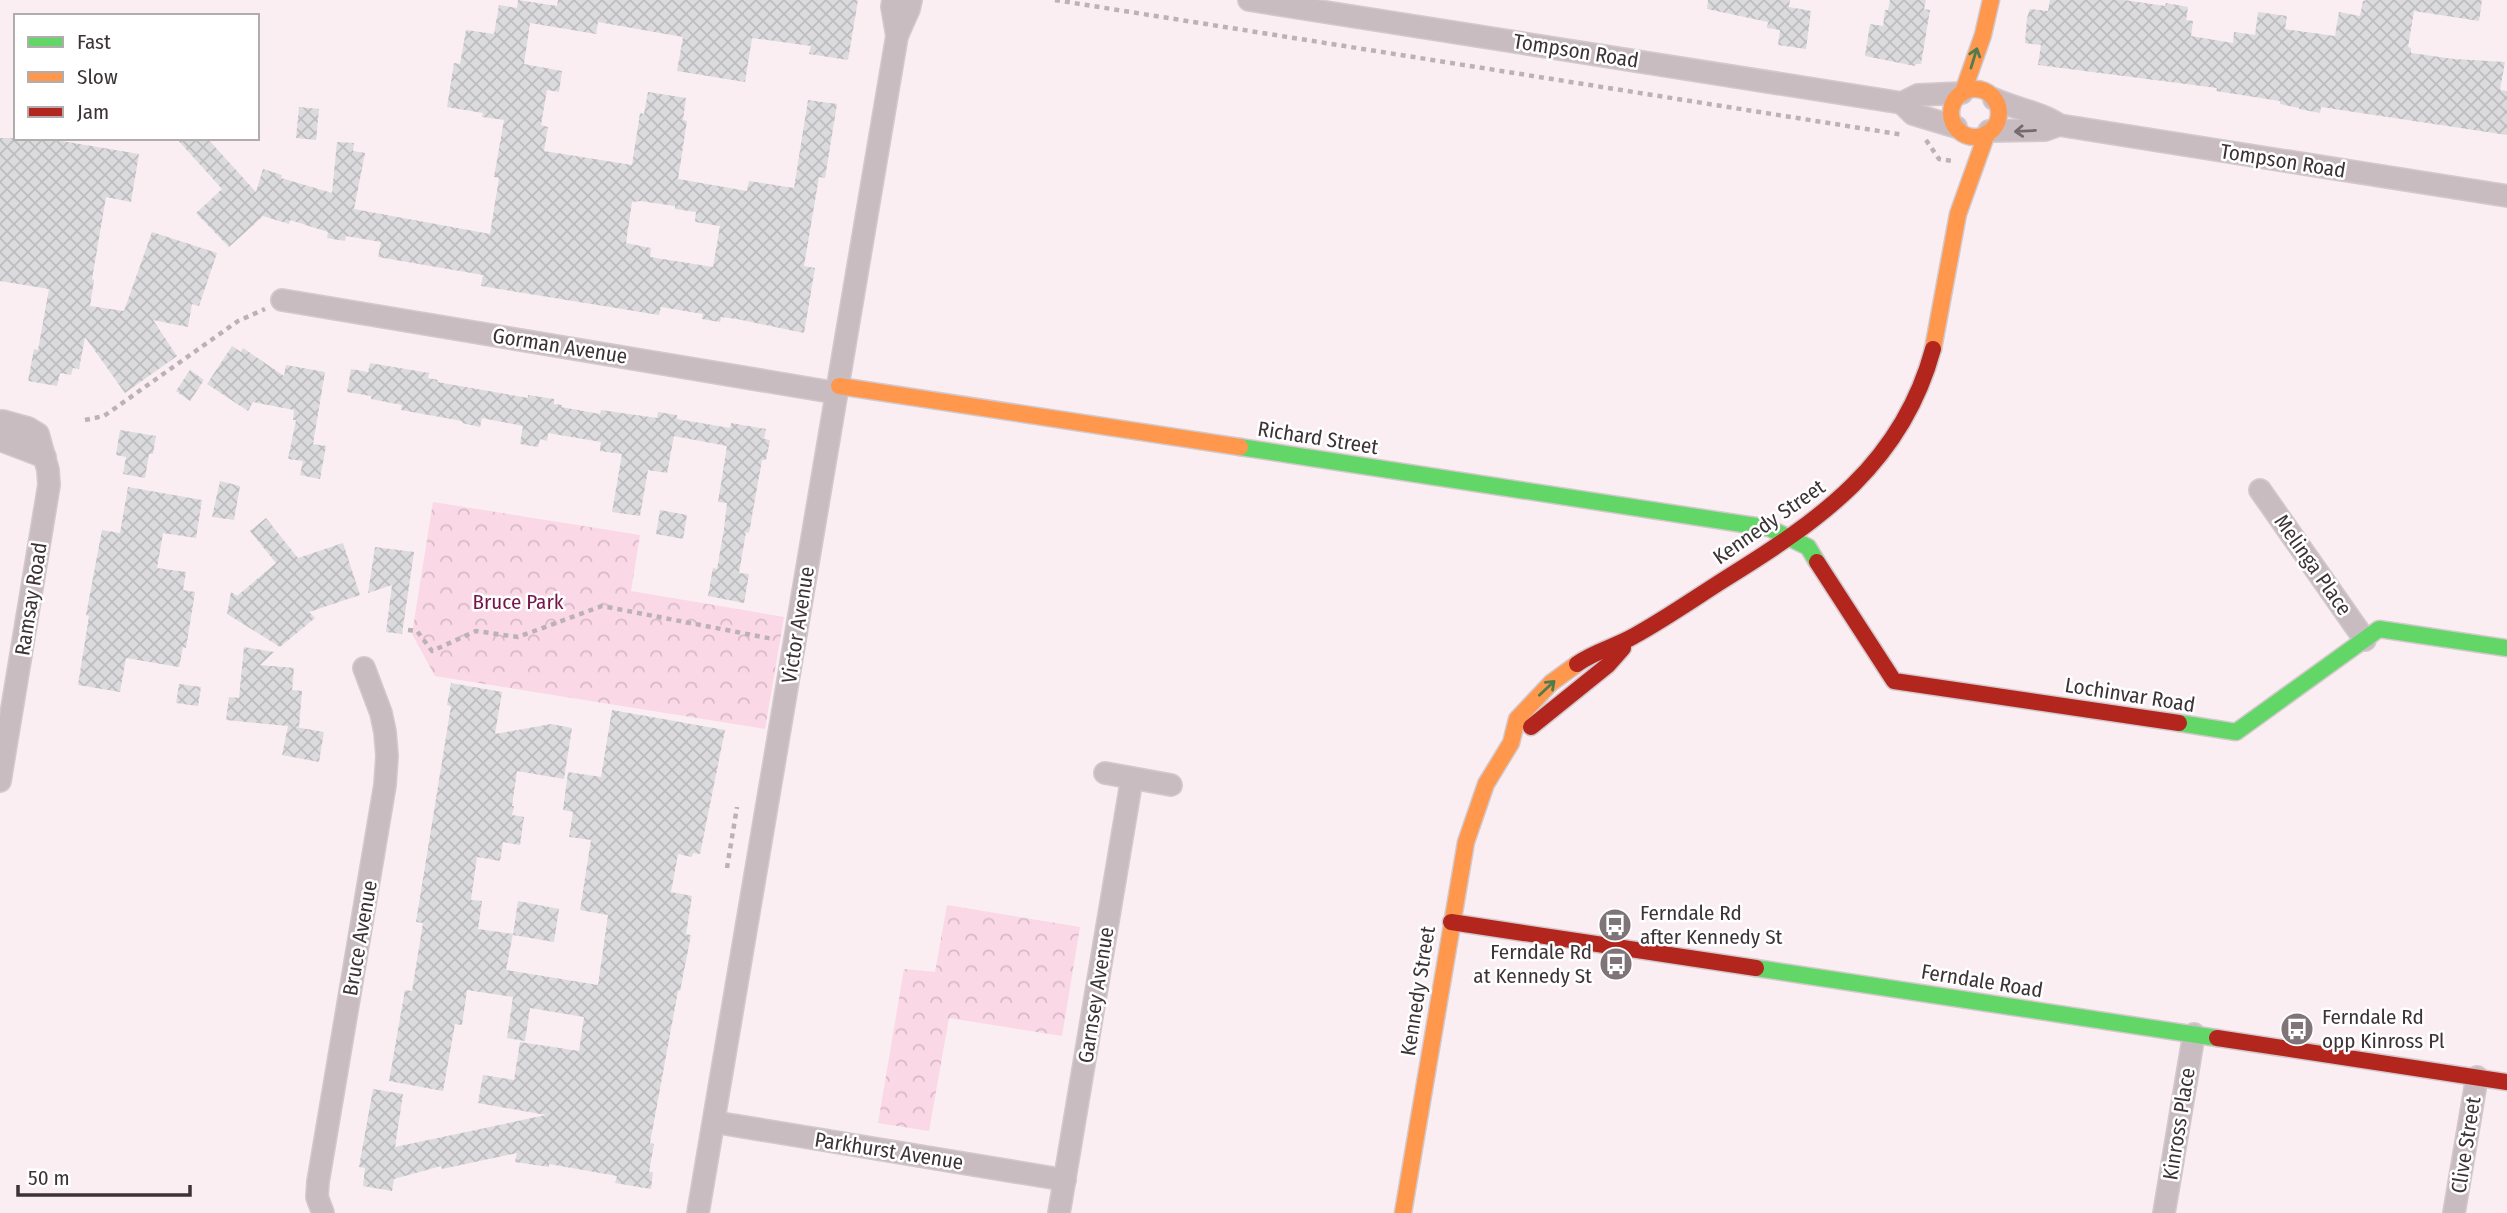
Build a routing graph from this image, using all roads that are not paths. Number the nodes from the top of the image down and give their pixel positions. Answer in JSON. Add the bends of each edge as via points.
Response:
{"nodes":[{"id":1,"x":893,"y":0,"type":"edge"},
{"id":2,"x":911,"y":0,"type":"edge"},
{"id":3,"x":1249,"y":0,"type":"edge"},
{"id":4,"x":1991,"y":0,"type":"edge"},
{"id":5,"x":1987,"y":24,"type":"junction"},
{"id":6,"x":897,"y":36,"type":"junction"},
{"id":7,"x":1992,"y":56,"type":"dead end"},
{"id":8,"x":1963,"y":92,"type":"junction"},
{"id":9,"x":1992,"y":92,"type":"junction"},
{"id":10,"x":1902,"y":103,"type":"junction"},
{"id":11,"x":2059,"y":125,"type":"junction"},
{"id":12,"x":1956,"y":127,"type":"junction"},
{"id":13,"x":1988,"y":132,"type":"junction"},
{"id":14,"x":2507,"y":196,"type":"edge"},
{"id":15,"x":1958,"y":214,"type":"junction"},
{"id":16,"x":282,"y":300,"type":"road end"},
{"id":17,"x":838,"y":389,"type":"junction"},
{"id":18,"x":0,"y":423,"type":"edge"},
{"id":19,"x":0,"y":440,"type":"edge"},
{"id":20,"x":45,"y":457,"type":"junction"},
{"id":21,"x":2260,"y":490,"type":"dead end"},
{"id":22,"x":1789,"y":539,"type":"junction"},
{"id":23,"x":2365,"y":640,"type":"junction"},
{"id":24,"x":2507,"y":648,"type":"edge"},
{"id":25,"x":363,"y":668,"type":"dead end"},
{"id":26,"x":1105,"y":773,"type":"dead end"},
{"id":27,"x":1132,"y":778,"type":"junction"},
{"id":28,"x":0,"y":781,"type":"edge"},
{"id":29,"x":1171,"y":785,"type":"dead end"},
{"id":30,"x":1451,"y":922,"type":"junction"},
{"id":31,"x":2194,"y":1034,"type":"junction"},
{"id":32,"x":2477,"y":1077,"type":"junction"},
{"id":33,"x":2507,"y":1082,"type":"edge"},
{"id":34,"x":714,"y":1122,"type":"junction"},
{"id":35,"x":1065,"y":1180,"type":"junction"},
{"id":36,"x":319,"y":1212,"type":"edge"},
{"id":37,"x":698,"y":1213,"type":"edge"},
{"id":38,"x":1059,"y":1213,"type":"edge"},
{"id":39,"x":1403,"y":1213,"type":"edge"},
{"id":40,"x":2164,"y":1213,"type":"edge"},
{"id":41,"x":2454,"y":1213,"type":"edge"}],
"edges":[{"from":1,"to":6,"type":"street","name":"Victor Avenue"},
{"from":2,"to":6,"type":"street","name":"Victor Avenue"},
{"from":3,"to":10,"type":"street","name":"Tompson Road"},
{"from":4,"to":5,"type":"street"},
{"from":5,"to":7,"type":"street"},
{"from":8,"to":5,"type":"street","one_way":true},
{"from":6,"to":17,"type":"street","name":"Victor Avenue"},
{"from":8,"to":9,"type":"street"},
{"from":8,"to":10,"type":"street","name":"Tompson Road","via":[[1918,95]]},
{"from":8,"to":12,"type":"street","via":[[1951,112]]},
{"from":9,"to":11,"type":"street","name":"Tompson Road"},
{"from":9,"to":13,"type":"street","via":[[1998,116]]},
{"from":10,"to":12,"type":"street","name":"Tompson Road","via":[[1913,114]]},
{"from":11,"to":13,"type":"street","name":"Tompson Road","one_way":true,"via":[[2045,130]]},
{"from":11,"to":14,"type":"street","name":"Tompson Road"},
{"from":12,"to":13,"type":"street","via":[[1971,136]]},
{"from":12,"to":15,"type":"street","name":"Kennedy Street"},
{"from":13,"to":15,"type":"street","name":"Kennedy Street"},
{"from":15,"to":22,"type":"street","name":"Kennedy Street","via":[[1934,345],[1908,412],[1884,452],[1855,485]]},
{"from":16,"to":17,"type":"street","name":"Gorman Avenue"},
{"from":17,"to":22,"type":"street","name":"Richard Street","via":[[1769,528]]},
{"from":17,"to":34,"type":"street","name":"Victor Avenue"},
{"from":18,"to":20,"type":"street","via":[[38,434]]},
{"from":19,"to":20,"type":"street"},
{"from":20,"to":28,"type":"street","name":"Ramsay Road","via":[[49,485]]},
{"from":21,"to":23,"type":"street","name":"Melinga Place"},
{"from":22,"to":23,"type":"street","name":"Lochinvar Road","via":[[1808,547],[1894,681],[2236,732]]},
{"from":22,"to":30,"type":"street","name":"Kennedy Street","via":[[1633,637],[1608,665],[1511,743],[1474,815]]},
{"from":23,"to":24,"type":"street","name":"Lochinvar Road","via":[[2379,629]]},
{"from":25,"to":36,"type":"street","name":"Bruce Avenue","via":[[381,713],[387,765],[318,1182]]},
{"from":26,"to":27,"type":"street"},
{"from":27,"to":29,"type":"street"},
{"from":27,"to":35,"type":"street","name":"Garnsey Avenue"},
{"from":30,"to":31,"type":"street","name":"Ferndale Road"},
{"from":30,"to":39,"type":"street","name":"Kennedy Street"},
{"from":31,"to":32,"type":"street","name":"Ferndale Road"},
{"from":31,"to":40,"type":"street","name":"Kinross Place"},
{"from":32,"to":33,"type":"street","name":"Ferndale Road"},
{"from":32,"to":41,"type":"street","name":"Clive Street"},
{"from":34,"to":35,"type":"street","name":"Parkhurst Avenue"},
{"from":34,"to":37,"type":"street","name":"Victor Avenue"},
{"from":35,"to":38,"type":"street","name":"Garnsey Avenue"}]}
